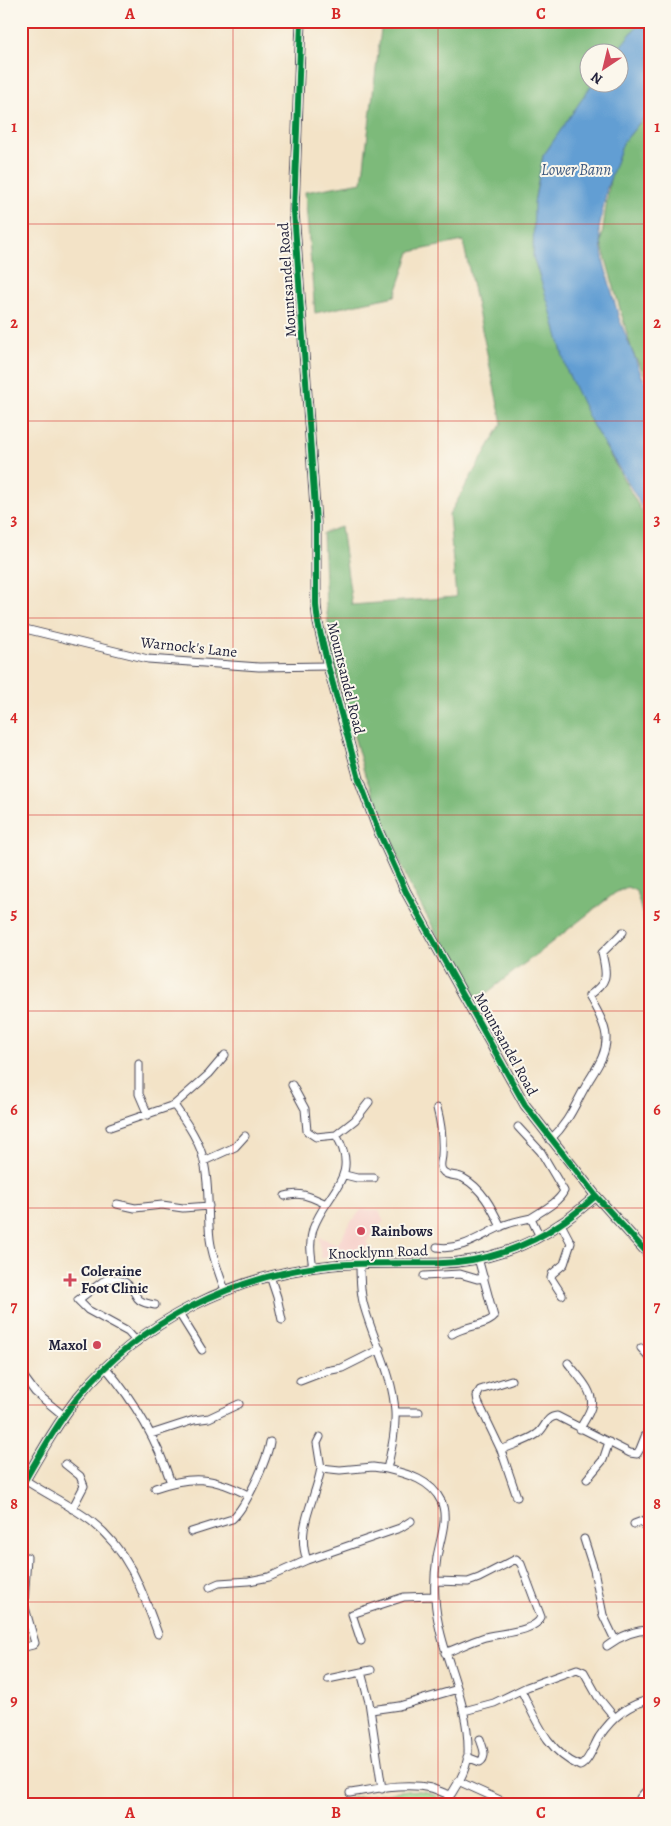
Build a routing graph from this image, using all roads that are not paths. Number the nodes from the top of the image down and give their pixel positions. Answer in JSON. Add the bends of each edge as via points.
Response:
{"nodes":[{"id":1,"x":301,"y":21,"type":"edge"},
{"id":2,"x":21,"y":628,"type":"edge"},
{"id":3,"x":328,"y":666,"type":"junction"},
{"id":4,"x":623,"y":932,"type":"dead end"},
{"id":5,"x":225,"y":1055,"type":"dead end"},
{"id":6,"x":139,"y":1064,"type":"dead end"},
{"id":7,"x":292,"y":1085,"type":"dead end"},
{"id":8,"x":369,"y":1102,"type":"dead end"},
{"id":9,"x":174,"y":1105,"type":"junction"},
{"id":10,"x":437,"y":1108,"type":"dead end"},
{"id":11,"x":148,"y":1115,"type":"junction"},
{"id":12,"x":110,"y":1127,"type":"dead end"},
{"id":13,"x":518,"y":1127,"type":"dead end"},
{"id":14,"x":336,"y":1135,"type":"junction"},
{"id":15,"x":245,"y":1136,"type":"dead end"},
{"id":16,"x":550,"y":1140,"type":"junction"},
{"id":17,"x":204,"y":1161,"type":"junction"},
{"id":18,"x":344,"y":1175,"type":"junction"},
{"id":19,"x":374,"y":1178,"type":"dead end"},
{"id":20,"x":285,"y":1196,"type":"dead end"},
{"id":21,"x":596,"y":1196,"type":"junction"},
{"id":22,"x":118,"y":1204,"type":"dead end"},
{"id":23,"x":326,"y":1204,"type":"junction"},
{"id":24,"x":209,"y":1206,"type":"junction"},
{"id":25,"x":531,"y":1218,"type":"junction"},
{"id":26,"x":561,"y":1224,"type":"junction"},
{"id":27,"x":500,"y":1226,"type":"junction"},
{"id":28,"x":540,"y":1237,"type":"junction"},
{"id":29,"x":437,"y":1247,"type":"dead end"},
{"id":30,"x":650,"y":1256,"type":"edge"},
{"id":31,"x":478,"y":1258,"type":"junction"},
{"id":32,"x":360,"y":1264,"type":"junction"},
{"id":33,"x":313,"y":1268,"type":"junction"},
{"id":34,"x":270,"y":1276,"type":"junction"},
{"id":35,"x":424,"y":1276,"type":"dead end"},
{"id":36,"x":484,"y":1278,"type":"junction"},
{"id":37,"x":225,"y":1290,"type":"junction"},
{"id":38,"x":562,"y":1294,"type":"dead end"},
{"id":39,"x":155,"y":1305,"type":"dead end"},
{"id":40,"x":179,"y":1313,"type":"junction"},
{"id":41,"x":282,"y":1320,"type":"dead end"},
{"id":42,"x":452,"y":1334,"type":"dead end"},
{"id":43,"x":137,"y":1342,"type":"junction"},
{"id":44,"x":641,"y":1348,"type":"dead end"},
{"id":45,"x":380,"y":1349,"type":"junction"},
{"id":46,"x":202,"y":1350,"type":"dead end"},
{"id":47,"x":650,"y":1358,"type":"edge"},
{"id":48,"x":568,"y":1362,"type":"dead end"},
{"id":49,"x":106,"y":1368,"type":"junction"},
{"id":50,"x":21,"y":1374,"type":"edge"},
{"id":51,"x":511,"y":1380,"type":"dead end"},
{"id":52,"x":300,"y":1381,"type":"dead end"},
{"id":53,"x":239,"y":1404,"type":"dead end"},
{"id":54,"x":395,"y":1412,"type":"junction"},
{"id":55,"x":419,"y":1412,"type":"dead end"},
{"id":56,"x":64,"y":1416,"type":"junction"},
{"id":57,"x":650,"y":1424,"type":"edge"},
{"id":58,"x":580,"y":1429,"type":"junction"},
{"id":59,"x":151,"y":1434,"type":"junction"},
{"id":60,"x":320,"y":1437,"type":"dead end"},
{"id":61,"x":270,"y":1442,"type":"dead end"},
{"id":62,"x":609,"y":1442,"type":"junction"},
{"id":63,"x":501,"y":1450,"type":"junction"},
{"id":64,"x":65,"y":1464,"type":"dead end"},
{"id":65,"x":321,"y":1468,"type":"junction"},
{"id":66,"x":387,"y":1469,"type":"junction"},
{"id":67,"x":587,"y":1479,"type":"dead end"},
{"id":68,"x":171,"y":1482,"type":"junction"},
{"id":69,"x":23,"y":1483,"type":"edge"},
{"id":70,"x":155,"y":1488,"type":"dead end"},
{"id":71,"x":248,"y":1495,"type":"junction"},
{"id":72,"x":517,"y":1496,"type":"dead end"},
{"id":73,"x":72,"y":1509,"type":"junction"},
{"id":74,"x":646,"y":1519,"type":"edge"},
{"id":75,"x":411,"y":1522,"type":"dead end"},
{"id":76,"x":634,"y":1524,"type":"dead end"},
{"id":77,"x":191,"y":1532,"type":"dead end"},
{"id":78,"x":650,"y":1538,"type":"edge"},
{"id":79,"x":584,"y":1539,"type":"dead end"},
{"id":80,"x":26,"y":1557,"type":"dead end"},
{"id":81,"x":307,"y":1560,"type":"junction"},
{"id":82,"x":435,"y":1581,"type":"junction"},
{"id":83,"x":210,"y":1587,"type":"dead end"},
{"id":84,"x":434,"y":1596,"type":"junction"},
{"id":85,"x":22,"y":1604,"type":"edge"},
{"id":86,"x":650,"y":1630,"type":"edge"},
{"id":87,"x":158,"y":1634,"type":"dead end"},
{"id":88,"x":615,"y":1640,"type":"junction"},
{"id":89,"x":361,"y":1641,"type":"dead end"},
{"id":90,"x":607,"y":1646,"type":"dead end"},
{"id":91,"x":21,"y":1648,"type":"edge"},
{"id":92,"x":445,"y":1653,"type":"junction"},
{"id":93,"x":371,"y":1670,"type":"dead end"},
{"id":94,"x":361,"y":1672,"type":"junction"},
{"id":95,"x":328,"y":1680,"type":"dead end"},
{"id":96,"x":458,"y":1689,"type":"junction"},
{"id":97,"x":521,"y":1690,"type":"junction"},
{"id":98,"x":650,"y":1700,"type":"edge"},
{"id":99,"x":370,"y":1710,"type":"junction"},
{"id":100,"x":464,"y":1711,"type":"junction"},
{"id":101,"x":615,"y":1718,"type":"junction"},
{"id":102,"x":480,"y":1739,"type":"dead end"},
{"id":103,"x":468,"y":1757,"type":"junction"},
{"id":104,"x":458,"y":1781,"type":"junction"},
{"id":105,"x":382,"y":1789,"type":"junction"},
{"id":106,"x":645,"y":1792,"type":"dead end"},
{"id":107,"x":350,"y":1793,"type":"dead end"},
{"id":108,"x":450,"y":1795,"type":"junction"},
{"id":109,"x":500,"y":1803,"type":"edge"},
{"id":110,"x":442,"y":1805,"type":"edge"},
{"id":111,"x":511,"y":1805,"type":"edge"},
{"id":112,"x":638,"y":1805,"type":"edge"}],
"edges":[{"from":1,"to":3,"type":"street","name":"Mountsandel Road","via":[[294,211],[316,522],[316,605]]},
{"from":2,"to":3,"type":"street","name":"Warnock's Lane","via":[[148,660],[259,667]]},
{"from":3,"to":16,"type":"street","name":"Mountsandel Road","via":[[359,779],[406,892],[525,1105]]},
{"from":4,"to":16,"type":"street","via":[[602,953],[606,974],[601,988],[589,996],[606,1034],[604,1052],[573,1113]]},
{"from":5,"to":9,"type":"street"},
{"from":6,"to":11,"type":"street","via":[[139,1094]]},
{"from":7,"to":14,"type":"street","via":[[305,1109],[307,1131],[316,1137]]},
{"from":8,"to":14,"type":"street","via":[[355,1120]]},
{"from":9,"to":11,"type":"street"},
{"from":9,"to":17,"type":"street","via":[[191,1130]]},
{"from":10,"to":27,"type":"street","via":[[442,1171],[464,1178],[478,1191],[489,1203]]},
{"from":11,"to":12,"type":"street"},
{"from":13,"to":25,"type":"street","via":[[541,1152],[564,1190],[562,1196]]},
{"from":14,"to":18,"type":"street","via":[[343,1146]]},
{"from":15,"to":17,"type":"street","via":[[235,1147]]},
{"from":16,"to":21,"type":"street","name":"Mountsandel Road"},
{"from":17,"to":24,"type":"street"},
{"from":18,"to":19,"type":"street"},
{"from":18,"to":23,"type":"street"},
{"from":20,"to":23,"type":"street","via":[[305,1194]]},
{"from":21,"to":26,"type":"street","name":"Knocklynn Road"},
{"from":21,"to":30,"type":"street","name":"Mountsandel Road"},
{"from":22,"to":24,"type":"street","via":[[135,1208]]},
{"from":23,"to":33,"type":"street","via":[[311,1237]]},
{"from":24,"to":37,"type":"street","via":[[210,1241]]},
{"from":25,"to":27,"type":"street"},
{"from":25,"to":28,"type":"street"},
{"from":26,"to":28,"type":"street","name":"Knocklynn Road"},
{"from":26,"to":38,"type":"street","via":[[571,1243],[564,1264],[551,1278]]},
{"from":27,"to":29,"type":"street","via":[[453,1248]]},
{"from":28,"to":31,"type":"street","name":"Knocklynn Road"},
{"from":31,"to":32,"type":"street","name":"Knocklynn Road","via":[[445,1263]]},
{"from":31,"to":36,"type":"street"},
{"from":32,"to":33,"type":"street","name":"Knocklynn Road"},
{"from":32,"to":45,"type":"street","via":[[364,1306]]},
{"from":33,"to":34,"type":"street","name":"Knocklynn Road"},
{"from":34,"to":37,"type":"street","name":"Knocklynn Road"},
{"from":34,"to":41,"type":"street"},
{"from":35,"to":36,"type":"street","via":[[465,1274]]},
{"from":36,"to":42,"type":"street","via":[[494,1317]]},
{"from":37,"to":40,"type":"street","name":"Knocklynn Road"},
{"from":39,"to":43,"type":"street","via":[[143,1303],[128,1284],[110,1278],[78,1300],[88,1310],[128,1332]]},
{"from":40,"to":43,"type":"street","name":"Knocklynn Road"},
{"from":40,"to":46,"type":"street"},
{"from":43,"to":49,"type":"street","name":"Knocklynn Road"},
{"from":44,"to":47,"type":"street"},
{"from":45,"to":52,"type":"street","via":[[342,1368]]},
{"from":45,"to":54,"type":"street","via":[[391,1383]]},
{"from":48,"to":58,"type":"street","via":[[592,1398],[591,1408]]},
{"from":49,"to":56,"type":"street","name":"Knocklynn Road"},
{"from":49,"to":59,"type":"street"},
{"from":50,"to":56,"type":"street","via":[[35,1392]]},
{"from":51,"to":63,"type":"street","via":[[480,1390],[477,1396]]},
{"from":53,"to":59,"type":"street","via":[[209,1418]]},
{"from":54,"to":55,"type":"street"},
{"from":54,"to":66,"type":"street"},
{"from":56,"to":69,"type":"street","name":"Knocklynn Road"},
{"from":57,"to":62,"type":"street","via":[[637,1454]]},
{"from":58,"to":62,"type":"street"},
{"from":58,"to":63,"type":"street","via":[[551,1416],[537,1434]]},
{"from":59,"to":68,"type":"street"},
{"from":60,"to":65,"type":"street","via":[[317,1442]]},
{"from":61,"to":71,"type":"street"},
{"from":62,"to":67,"type":"street","via":[[603,1460]]},
{"from":63,"to":72,"type":"street"},
{"from":64,"to":73,"type":"street","via":[[80,1476],[84,1486]]},
{"from":65,"to":66,"type":"street"},
{"from":65,"to":81,"type":"street","via":[[304,1524]]},
{"from":66,"to":82,"type":"street","via":[[428,1483],[442,1502],[444,1524]]},
{"from":68,"to":70,"type":"street"},
{"from":68,"to":71,"type":"street","via":[[205,1479],[226,1484]]},
{"from":69,"to":73,"type":"street"},
{"from":71,"to":77,"type":"street","via":[[232,1519]]},
{"from":73,"to":87,"type":"street","via":[[96,1525],[126,1559]]},
{"from":74,"to":76,"type":"street"},
{"from":74,"to":78,"type":"street"},
{"from":75,"to":81,"type":"street"},
{"from":79,"to":88,"type":"street","via":[[603,1615]]},
{"from":80,"to":85,"type":"street"},
{"from":81,"to":83,"type":"street","via":[[269,1577]]},
{"from":82,"to":84,"type":"street"},
{"from":82,"to":92,"type":"street","via":[[468,1582],[516,1559],[521,1564],[541,1618],[537,1624],[480,1638]]},
{"from":84,"to":89,"type":"street","via":[[404,1598],[352,1614]]},
{"from":84,"to":92,"type":"street"},
{"from":85,"to":91,"type":"street","via":[[35,1643]]},
{"from":86,"to":88,"type":"street"},
{"from":88,"to":90,"type":"street"},
{"from":92,"to":96,"type":"street"},
{"from":93,"to":94,"type":"street"},
{"from":94,"to":95,"type":"street"},
{"from":94,"to":99,"type":"street"},
{"from":96,"to":99,"type":"street","via":[[399,1706]]},
{"from":96,"to":100,"type":"street"},
{"from":97,"to":100,"type":"street","via":[[494,1703]]},
{"from":97,"to":101,"type":"street","via":[[573,1670],[581,1670]]},
{"from":97,"to":101,"type":"street","via":[[547,1740],[580,1766]]},
{"from":98,"to":101,"type":"street","via":[[637,1703]]},
{"from":99,"to":105,"type":"street"},
{"from":100,"to":103,"type":"street"},
{"from":102,"to":103,"type":"street","via":[[483,1760],[480,1762]]},
{"from":103,"to":104,"type":"street"},
{"from":104,"to":108,"type":"street"},
{"from":104,"to":109,"type":"street"},
{"from":105,"to":107,"type":"street"},
{"from":105,"to":108,"type":"street","via":[[420,1786]]},
{"from":106,"to":112,"type":"street"},
{"from":108,"to":110,"type":"street"},
{"from":109,"to":111,"type":"street"}]}
